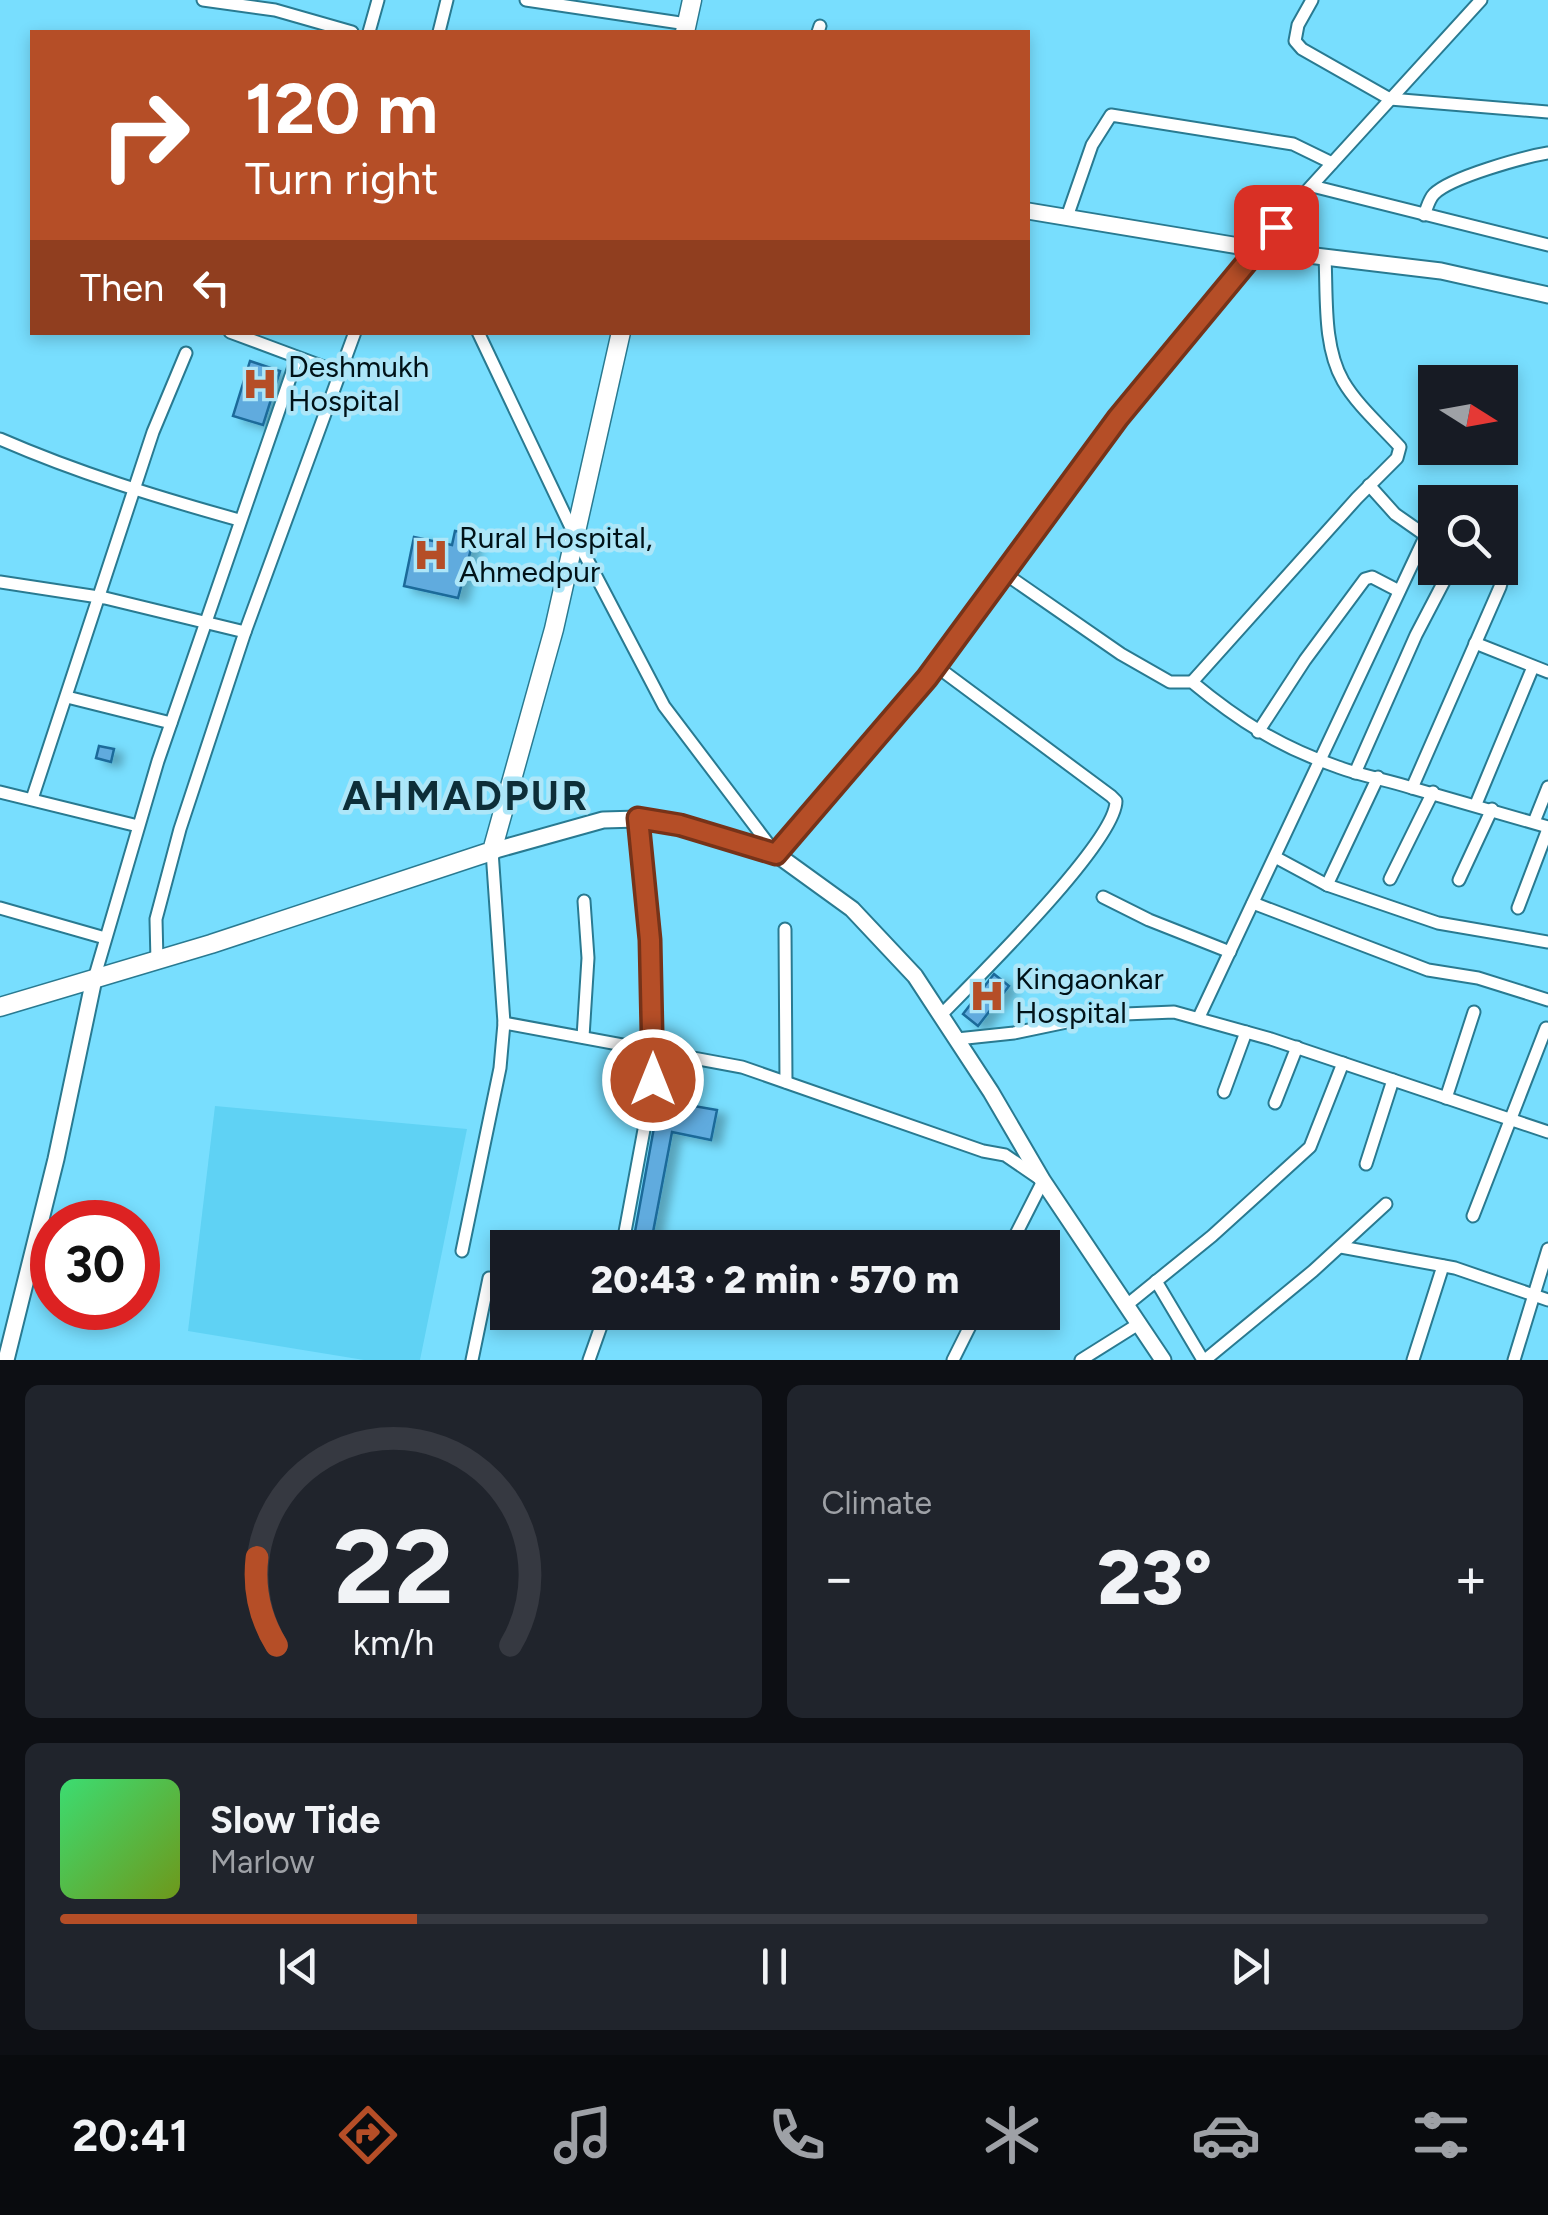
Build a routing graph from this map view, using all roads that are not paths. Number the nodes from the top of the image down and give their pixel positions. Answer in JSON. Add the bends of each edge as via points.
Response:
{"nodes":[{"id":1,"x":203,"y":0,"type":"edge"},
{"id":2,"x":378,"y":0,"type":"edge"},
{"id":3,"x":447,"y":0,"type":"edge"},
{"id":4,"x":526,"y":0,"type":"edge"},
{"id":5,"x":692,"y":0,"type":"edge"},
{"id":6,"x":1312,"y":0,"type":"edge"},
{"id":7,"x":1481,"y":0,"type":"edge"},
{"id":8,"x":686,"y":28,"type":"edge"},
{"id":9,"x":345,"y":30,"type":"edge"},
{"id":10,"x":369,"y":30,"type":"edge"},
{"id":11,"x":439,"y":30,"type":"edge"},
{"id":12,"x":1390,"y":99,"type":"junction"},
{"id":13,"x":1548,"y":112,"type":"edge"},
{"id":14,"x":1548,"y":153,"type":"edge"},
{"id":15,"x":1332,"y":163,"type":"junction"},
{"id":16,"x":1312,"y":186,"type":"junction"},
{"id":17,"x":1030,"y":211,"type":"edge"},
{"id":18,"x":1424,"y":215,"type":"junction"},
{"id":19,"x":1067,"y":217,"type":"junction"},
{"id":20,"x":1548,"y":245,"type":"edge"},
{"id":21,"x":1257,"y":250,"type":"junction"},
{"id":22,"x":1325,"y":257,"type":"junction"},
{"id":23,"x":1548,"y":295,"type":"edge"},
{"id":24,"x":238,"y":335,"type":"edge"},
{"id":25,"x":354,"y":335,"type":"edge"},
{"id":26,"x":479,"y":335,"type":"edge"},
{"id":27,"x":620,"y":335,"type":"edge"},
{"id":28,"x":186,"y":353,"type":"dead end"},
{"id":29,"x":297,"y":358,"type":"junction"},
{"id":30,"x":340,"y":373,"type":"junction"},
{"id":31,"x":0,"y":439,"type":"edge"},
{"id":32,"x":1369,"y":485,"type":"junction"},
{"id":33,"x":134,"y":490,"type":"junction"},
{"id":34,"x":239,"y":520,"type":"junction"},
{"id":35,"x":1418,"y":531,"type":"edge"},
{"id":36,"x":575,"y":536,"type":"junction"},
{"id":37,"x":1418,"y":560,"type":"edge"},
{"id":38,"x":1004,"y":573,"type":"junction"},
{"id":39,"x":0,"y":582,"type":"edge"},
{"id":40,"x":1442,"y":585,"type":"edge"},
{"id":41,"x":1501,"y":585,"type":"edge"},
{"id":42,"x":1400,"y":590,"type":"junction"},
{"id":43,"x":101,"y":597,"type":"junction"},
{"id":44,"x":207,"y":623,"type":"junction"},
{"id":45,"x":245,"y":632,"type":"junction"},
{"id":46,"x":1475,"y":644,"type":"junction"},
{"id":47,"x":936,"y":666,"type":"junction"},
{"id":48,"x":1533,"y":667,"type":"junction"},
{"id":49,"x":1548,"y":672,"type":"edge"},
{"id":50,"x":1192,"y":682,"type":"junction"},
{"id":51,"x":67,"y":696,"type":"junction"},
{"id":52,"x":172,"y":723,"type":"junction"},
{"id":53,"x":1258,"y":732,"type":"junction"},
{"id":54,"x":1320,"y":761,"type":"junction"},
{"id":55,"x":1355,"y":773,"type":"junction"},
{"id":56,"x":1378,"y":777,"type":"junction"},
{"id":57,"x":1548,"y":787,"type":"edge"},
{"id":58,"x":1412,"y":788,"type":"junction"},
{"id":59,"x":0,"y":792,"type":"edge"},
{"id":60,"x":1433,"y":792,"type":"junction"},
{"id":61,"x":32,"y":799,"type":"junction"},
{"id":62,"x":1476,"y":804,"type":"junction"},
{"id":63,"x":1492,"y":809,"type":"junction"},
{"id":64,"x":638,"y":818,"type":"junction"},
{"id":65,"x":1534,"y":822,"type":"junction"},
{"id":66,"x":138,"y":826,"type":"junction"},
{"id":67,"x":1548,"y":828,"type":"edge"},
{"id":68,"x":492,"y":851,"type":"junction"},
{"id":69,"x":776,"y":854,"type":"junction"},
{"id":70,"x":1275,"y":857,"type":"junction"},
{"id":71,"x":1390,"y":878,"type":"dead end"},
{"id":72,"x":1459,"y":880,"type":"dead end"},
{"id":73,"x":1327,"y":885,"type":"junction"},
{"id":74,"x":1103,"y":897,"type":"dead end"},
{"id":75,"x":584,"y":902,"type":"dead end"},
{"id":76,"x":1252,"y":903,"type":"junction"},
{"id":77,"x":0,"y":908,"type":"edge"},
{"id":78,"x":1518,"y":908,"type":"dead end"},
{"id":79,"x":784,"y":929,"type":"dead end"},
{"id":80,"x":105,"y":938,"type":"junction"},
{"id":81,"x":1548,"y":942,"type":"edge"},
{"id":82,"x":1230,"y":952,"type":"junction"},
{"id":83,"x":157,"y":960,"type":"junction"},
{"id":84,"x":94,"y":980,"type":"junction"},
{"id":85,"x":1548,"y":1000,"type":"edge"},
{"id":86,"x":0,"y":1008,"type":"edge"},
{"id":87,"x":1474,"y":1012,"type":"dead end"},
{"id":88,"x":941,"y":1015,"type":"junction"},
{"id":89,"x":1199,"y":1018,"type":"junction"},
{"id":90,"x":504,"y":1024,"type":"junction"},
{"id":91,"x":1546,"y":1028,"type":"edge"},
{"id":92,"x":1246,"y":1032,"type":"junction"},
{"id":93,"x":583,"y":1037,"type":"junction"},
{"id":94,"x":957,"y":1040,"type":"junction"},
{"id":95,"x":1297,"y":1048,"type":"junction"},
{"id":96,"x":654,"y":1049,"type":"junction"},
{"id":97,"x":1344,"y":1063,"type":"junction"},
{"id":98,"x":1393,"y":1080,"type":"junction"},
{"id":99,"x":786,"y":1082,"type":"junction"},
{"id":100,"x":1224,"y":1092,"type":"dead end"},
{"id":101,"x":1446,"y":1098,"type":"junction"},
{"id":102,"x":1275,"y":1103,"type":"dead end"},
{"id":103,"x":1512,"y":1119,"type":"junction"},
{"id":104,"x":1548,"y":1132,"type":"edge"},
{"id":105,"x":1366,"y":1164,"type":"dead end"},
{"id":106,"x":1043,"y":1181,"type":"junction"},
{"id":107,"x":1386,"y":1204,"type":"dead end"},
{"id":108,"x":1473,"y":1216,"type":"dead end"},
{"id":109,"x":625,"y":1230,"type":"edge"},
{"id":110,"x":1018,"y":1230,"type":"edge"},
{"id":111,"x":1341,"y":1246,"type":"junction"},
{"id":112,"x":1548,"y":1249,"type":"edge"},
{"id":113,"x":462,"y":1252,"type":"dead end"},
{"id":114,"x":1443,"y":1266,"type":"junction"},
{"id":115,"x":489,"y":1278,"type":"dead end"},
{"id":116,"x":1156,"y":1282,"type":"junction"},
{"id":117,"x":1534,"y":1295,"type":"junction"},
{"id":118,"x":1548,"y":1300,"type":"edge"},
{"id":119,"x":1128,"y":1304,"type":"junction"},
{"id":120,"x":1140,"y":1323,"type":"junction"},
{"id":121,"x":600,"y":1330,"type":"edge"},
{"id":122,"x":967,"y":1330,"type":"edge"},
{"id":123,"x":6,"y":1360,"type":"edge"},
{"id":124,"x":472,"y":1360,"type":"edge"},
{"id":125,"x":589,"y":1360,"type":"edge"},
{"id":126,"x":953,"y":1360,"type":"edge"},
{"id":127,"x":1080,"y":1360,"type":"edge"},
{"id":128,"x":1163,"y":1360,"type":"edge"},
{"id":129,"x":1204,"y":1360,"type":"edge"},
{"id":130,"x":1413,"y":1360,"type":"edge"},
{"id":131,"x":1514,"y":1360,"type":"edge"}],
"edges":[{"from":1,"to":9,"type":"street","via":[[275,10]]},
{"from":2,"to":10,"type":"street"},
{"from":3,"to":11,"type":"street"},
{"from":4,"to":8,"type":"street"},
{"from":5,"to":8,"type":"main road"},
{"from":6,"to":12,"type":"street","via":[[1296,42]]},
{"from":7,"to":12,"type":"street"},
{"from":12,"to":13,"type":"street"},
{"from":12,"to":15,"type":"street"},
{"from":14,"to":18,"type":"street","via":[[1446,186],[1432,196]]},
{"from":15,"to":16,"type":"street"},
{"from":15,"to":19,"type":"street","via":[[1293,144],[1111,115],[1092,145]]},
{"from":16,"to":18,"type":"street"},
{"from":16,"to":21,"type":"street"},
{"from":17,"to":19,"type":"main road"},
{"from":18,"to":20,"type":"street"},
{"from":19,"to":21,"type":"main road"},
{"from":21,"to":22,"type":"main road"},
{"from":21,"to":38,"type":"street","via":[[1118,418]]},
{"from":22,"to":23,"type":"main road","via":[[1442,271]]},
{"from":22,"to":32,"type":"street","via":[[1334,360],[1343,381],[1400,447]]},
{"from":24,"to":29,"type":"street"},
{"from":25,"to":30,"type":"street"},
{"from":26,"to":36,"type":"street"},
{"from":27,"to":36,"type":"main road"},
{"from":28,"to":33,"type":"street"},
{"from":29,"to":30,"type":"street"},
{"from":29,"to":34,"type":"street"},
{"from":30,"to":45,"type":"street"},
{"from":31,"to":33,"type":"street"},
{"from":32,"to":35,"type":"street"},
{"from":32,"to":50,"type":"street"},
{"from":33,"to":34,"type":"street"},
{"from":33,"to":43,"type":"street"},
{"from":34,"to":44,"type":"street"},
{"from":36,"to":68,"type":"main road"},
{"from":36,"to":69,"type":"street","via":[[664,706]]},
{"from":37,"to":42,"type":"street"},
{"from":38,"to":47,"type":"street"},
{"from":38,"to":50,"type":"street","via":[[1121,654],[1170,682]]},
{"from":39,"to":43,"type":"street"},
{"from":40,"to":55,"type":"street"},
{"from":41,"to":46,"type":"street"},
{"from":42,"to":53,"type":"street","via":[[1365,580]]},
{"from":42,"to":54,"type":"street"},
{"from":43,"to":44,"type":"street"},
{"from":43,"to":51,"type":"street"},
{"from":44,"to":45,"type":"street"},
{"from":44,"to":52,"type":"street"},
{"from":45,"to":83,"type":"street","via":[[180,829],[156,919]]},
{"from":46,"to":48,"type":"street"},
{"from":46,"to":58,"type":"street"},
{"from":47,"to":69,"type":"street"},
{"from":47,"to":88,"type":"street","via":[[1116,801],[1103,835]]},
{"from":48,"to":49,"type":"street"},
{"from":48,"to":62,"type":"street"},
{"from":50,"to":53,"type":"street"},
{"from":51,"to":52,"type":"street"},
{"from":51,"to":61,"type":"street"},
{"from":52,"to":66,"type":"street"},
{"from":53,"to":54,"type":"street"},
{"from":54,"to":55,"type":"street"},
{"from":54,"to":70,"type":"street"},
{"from":55,"to":56,"type":"street"},
{"from":56,"to":58,"type":"street"},
{"from":56,"to":73,"type":"street"},
{"from":57,"to":65,"type":"street"},
{"from":58,"to":60,"type":"street"},
{"from":59,"to":61,"type":"street"},
{"from":60,"to":62,"type":"street"},
{"from":60,"to":71,"type":"street"},
{"from":61,"to":66,"type":"street"},
{"from":62,"to":63,"type":"street"},
{"from":63,"to":65,"type":"street"},
{"from":63,"to":72,"type":"street"},
{"from":64,"to":68,"type":"main road","via":[[603,820]]},
{"from":64,"to":69,"type":"main road"},
{"from":64,"to":96,"type":"street"},
{"from":65,"to":67,"type":"street"},
{"from":66,"to":80,"type":"street"},
{"from":67,"to":78,"type":"street"},
{"from":68,"to":83,"type":"main road"},
{"from":68,"to":90,"type":"street"},
{"from":69,"to":88,"type":"main road","via":[[852,909],[915,976]]},
{"from":70,"to":73,"type":"street"},
{"from":70,"to":76,"type":"street"},
{"from":73,"to":81,"type":"street","via":[[1438,922]]},
{"from":74,"to":82,"type":"street"},
{"from":75,"to":93,"type":"street"},
{"from":76,"to":82,"type":"street"},
{"from":76,"to":85,"type":"street","via":[[1428,970]]},
{"from":77,"to":80,"type":"street"},
{"from":79,"to":99,"type":"street"},
{"from":80,"to":84,"type":"street"},
{"from":82,"to":89,"type":"street"},
{"from":83,"to":84,"type":"main road"},
{"from":84,"to":86,"type":"main road"},
{"from":84,"to":123,"type":"main road"},
{"from":87,"to":101,"type":"street"},
{"from":88,"to":94,"type":"main road"},
{"from":89,"to":92,"type":"street"},
{"from":89,"to":94,"type":"street","via":[[1174,1012],[1100,1015]]},
{"from":90,"to":93,"type":"street"},
{"from":90,"to":113,"type":"street"},
{"from":91,"to":103,"type":"street"},
{"from":92,"to":95,"type":"street"},
{"from":92,"to":100,"type":"street"},
{"from":93,"to":96,"type":"street"},
{"from":94,"to":106,"type":"main road"},
{"from":95,"to":97,"type":"street"},
{"from":95,"to":102,"type":"street"},
{"from":96,"to":99,"type":"street"},
{"from":96,"to":109,"type":"street"},
{"from":97,"to":98,"type":"street"},
{"from":97,"to":116,"type":"street","via":[[1310,1148]]},
{"from":98,"to":101,"type":"street"},
{"from":98,"to":105,"type":"street"},
{"from":99,"to":106,"type":"street","via":[[1005,1156]]},
{"from":101,"to":103,"type":"street"},
{"from":103,"to":104,"type":"street"},
{"from":103,"to":108,"type":"street"},
{"from":106,"to":110,"type":"street"},
{"from":106,"to":119,"type":"main road"},
{"from":107,"to":111,"type":"street"},
{"from":111,"to":114,"type":"street"},
{"from":111,"to":129,"type":"street"},
{"from":112,"to":117,"type":"street"},
{"from":114,"to":117,"type":"street"},
{"from":114,"to":130,"type":"street"},
{"from":115,"to":124,"type":"street"},
{"from":116,"to":119,"type":"street"},
{"from":116,"to":129,"type":"street"},
{"from":117,"to":118,"type":"street"},
{"from":117,"to":131,"type":"street"},
{"from":119,"to":120,"type":"main road"},
{"from":120,"to":127,"type":"street"},
{"from":120,"to":128,"type":"main road"},
{"from":121,"to":125,"type":"street"},
{"from":122,"to":126,"type":"street"}]}
